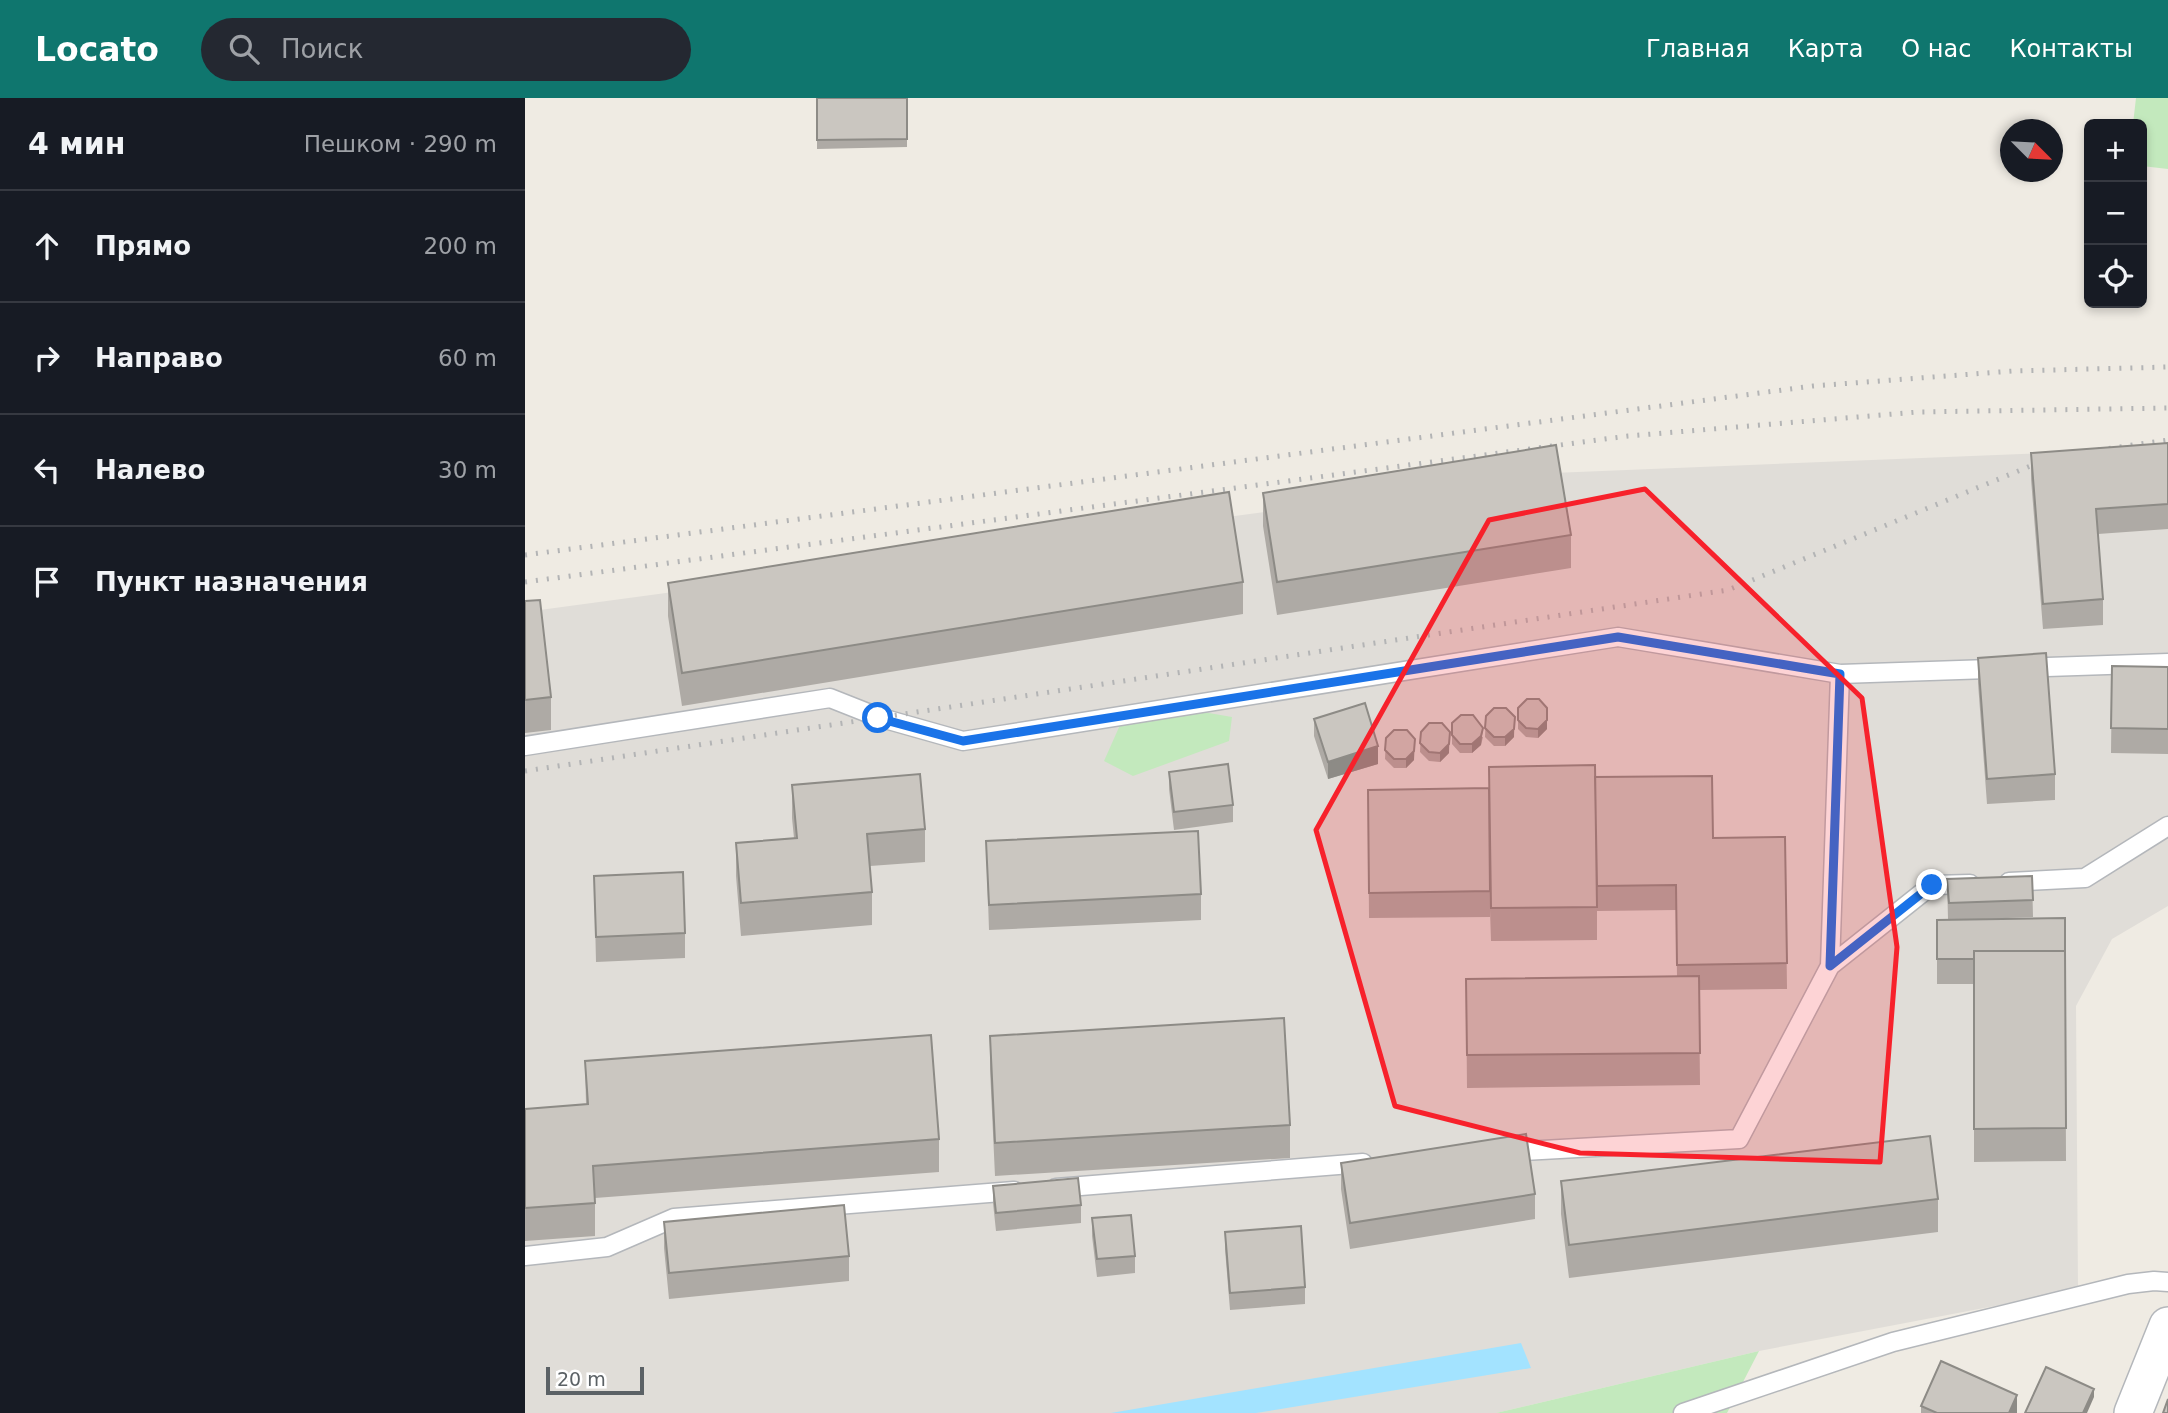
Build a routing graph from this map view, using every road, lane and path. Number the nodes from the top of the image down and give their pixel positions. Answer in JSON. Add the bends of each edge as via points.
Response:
{"nodes":[{"id":1,"x":2168,"y":663,"type":"edge"},
{"id":2,"x":1840,"y":674,"type":"junction"},
{"id":3,"x":525,"y":746,"type":"edge"},
{"id":4,"x":2168,"y":826,"type":"edge"},
{"id":5,"x":1830,"y":966,"type":"junction"},
{"id":6,"x":1492,"y":1153,"type":"edge"},
{"id":7,"x":1381,"y":1162,"type":"edge"},
{"id":8,"x":525,"y":1256,"type":"edge"},
{"id":9,"x":2168,"y":1282,"type":"edge"},
{"id":10,"x":2168,"y":1326,"type":"edge"},
{"id":11,"x":1683,"y":1413,"type":"edge"},
{"id":12,"x":2133,"y":1413,"type":"edge"}],
"edges":[{"from":1,"to":2,"type":"lane"},
{"from":2,"to":3,"type":"lane","via":[[1618,637],[963,741],[878,718],[830,698]]},
{"from":2,"to":5,"type":"lane"},
{"from":4,"to":5,"type":"lane","via":[[2085,878],[1932,885]]},
{"from":5,"to":6,"type":"lane","via":[[1739,1139]]},
{"from":7,"to":8,"type":"lane","via":[[674,1218],[607,1247]]},
{"from":9,"to":11,"type":"lane","via":[[2128,1284],[1893,1342]]},
{"from":10,"to":12,"type":"street"}]}
